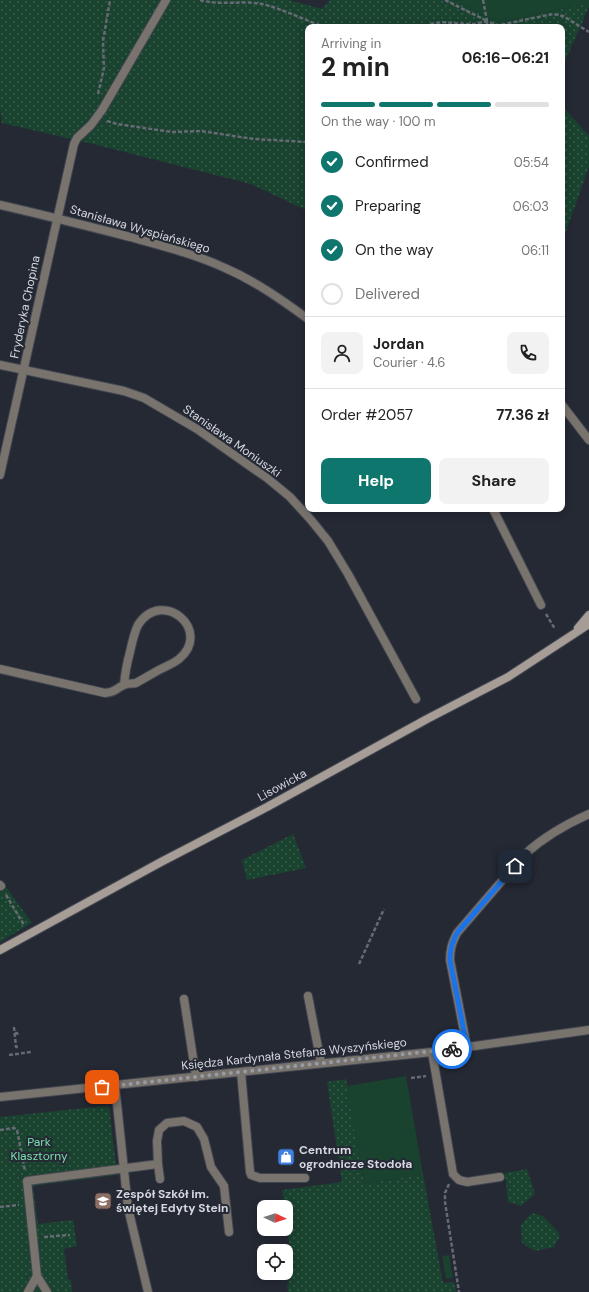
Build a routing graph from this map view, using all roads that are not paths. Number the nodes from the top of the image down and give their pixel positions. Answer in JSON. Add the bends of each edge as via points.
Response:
{"nodes":[{"id":1,"x":166,"y":0,"type":"edge"},
{"id":2,"x":0,"y":206,"type":"edge"},
{"id":3,"x":56,"y":218,"type":"junction"},
{"id":4,"x":305,"y":317,"type":"edge"},
{"id":5,"x":0,"y":364,"type":"edge"},
{"id":6,"x":23,"y":369,"type":"junction"},
{"id":7,"x":565,"y":409,"type":"edge"},
{"id":8,"x":589,"y":440,"type":"edge"},
{"id":9,"x":0,"y":475,"type":"edge"},
{"id":10,"x":494,"y":512,"type":"edge"},
{"id":11,"x":541,"y":605,"type":"road end"},
{"id":12,"x":589,"y":615,"type":"edge"},
{"id":13,"x":589,"y":624,"type":"edge"},
{"id":14,"x":572,"y":635,"type":"junction"},
{"id":15,"x":0,"y":669,"type":"edge"},
{"id":16,"x":124,"y":685,"type":"junction"},
{"id":17,"x":416,"y":698,"type":"dead end"},
{"id":18,"x":589,"y":814,"type":"edge"},
{"id":19,"x":0,"y":950,"type":"edge"},
{"id":20,"x":308,"y":996,"type":"dead end"},
{"id":21,"x":184,"y":999,"type":"dead end"},
{"id":22,"x":589,"y":1030,"type":"edge"},
{"id":23,"x":467,"y":1047,"type":"junction"},
{"id":24,"x":432,"y":1052,"type":"junction"},
{"id":25,"x":321,"y":1063,"type":"junction"},
{"id":26,"x":241,"y":1072,"type":"junction"},
{"id":27,"x":196,"y":1077,"type":"junction"},
{"id":28,"x":114,"y":1085,"type":"junction"},
{"id":29,"x":0,"y":1097,"type":"edge"},
{"id":30,"x":158,"y":1164,"type":"junction"},
{"id":31,"x":124,"y":1168,"type":"junction"},
{"id":32,"x":500,"y":1177,"type":"dead end"},
{"id":33,"x":305,"y":1178,"type":"dead end"},
{"id":34,"x":160,"y":1179,"type":"dead end"},
{"id":35,"x":229,"y":1232,"type":"dead end"},
{"id":36,"x":37,"y":1276,"type":"junction"},
{"id":37,"x":28,"y":1292,"type":"edge"},
{"id":38,"x":47,"y":1292,"type":"edge"},
{"id":39,"x":148,"y":1292,"type":"edge"}],
"edges":[{"from":1,"to":3,"type":"street","name":"Fryderyka Chopina","via":[[97,116],[77,138]]},
{"from":2,"to":3,"type":"street","name":"Stanisława Wyspiańskiego"},
{"from":3,"to":4,"type":"street","name":"Stanisława Wyspiańskiego","via":[[201,258],[252,281]]},
{"from":3,"to":6,"type":"street","name":"Fryderyka Chopina"},
{"from":5,"to":6,"type":"street","name":"Stanisława Moniuszki"},
{"from":6,"to":9,"type":"street","name":"Fryderyka Chopina"},
{"from":6,"to":17,"type":"street","name":"Stanisława Moniuszki","via":[[144,398],[197,429],[267,478],[290,498],[328,541]]},
{"from":7,"to":8,"type":"street"},
{"from":10,"to":11,"type":"street"},
{"from":12,"to":14,"type":"main road","name":"Lisowicka"},
{"from":13,"to":14,"type":"main road","name":"Lisowicka"},
{"from":14,"to":19,"type":"main road","name":"Lisowicka","via":[[508,677]]},
{"from":15,"to":16,"type":"street","via":[[105,693]]},
{"from":16,"to":16,"type":"street","via":[[135,683],[179,659],[189,643],[189,628],[185,620],[172,612],[158,610],[144,618],[134,635],[124,674]]},
{"from":18,"to":23,"type":"street","via":[[559,828],[525,854],[452,942],[450,960]]},
{"from":20,"to":25,"type":"street"},
{"from":21,"to":27,"type":"street"},
{"from":22,"to":23,"type":"street","name":"Księdza Kardynała Stefana Wyszyńskiego"},
{"from":23,"to":24,"type":"street","name":"Księdza Kardynała Stefana Wyszyńskiego"},
{"from":24,"to":25,"type":"street","name":"Księdza Kardynała Stefana Wyszyńskiego"},
{"from":24,"to":32,"type":"street","via":[[453,1174],[459,1180],[467,1182]]},
{"from":25,"to":26,"type":"street","name":"Księdza Kardynała Stefana Wyszyńskiego"},
{"from":26,"to":27,"type":"street","name":"Księdza Kardynała Stefana Wyszyńskiego"},
{"from":26,"to":33,"type":"street","via":[[251,1175],[260,1178]]},
{"from":27,"to":28,"type":"street","name":"Księdza Kardynała Stefana Wyszyńskiego"},
{"from":28,"to":29,"type":"street","name":"Księdza Kardynała Stefana Wyszyńskiego"},
{"from":28,"to":31,"type":"street"},
{"from":30,"to":31,"type":"street"},
{"from":30,"to":34,"type":"street"},
{"from":30,"to":35,"type":"street","via":[[159,1130],[167,1123],[184,1121],[197,1127],[204,1140],[211,1167],[224,1186]]},
{"from":31,"to":36,"type":"street","via":[[27,1181]]},
{"from":31,"to":39,"type":"street","via":[[130,1223]]},
{"from":36,"to":37,"type":"street"},
{"from":36,"to":38,"type":"street"}]}
